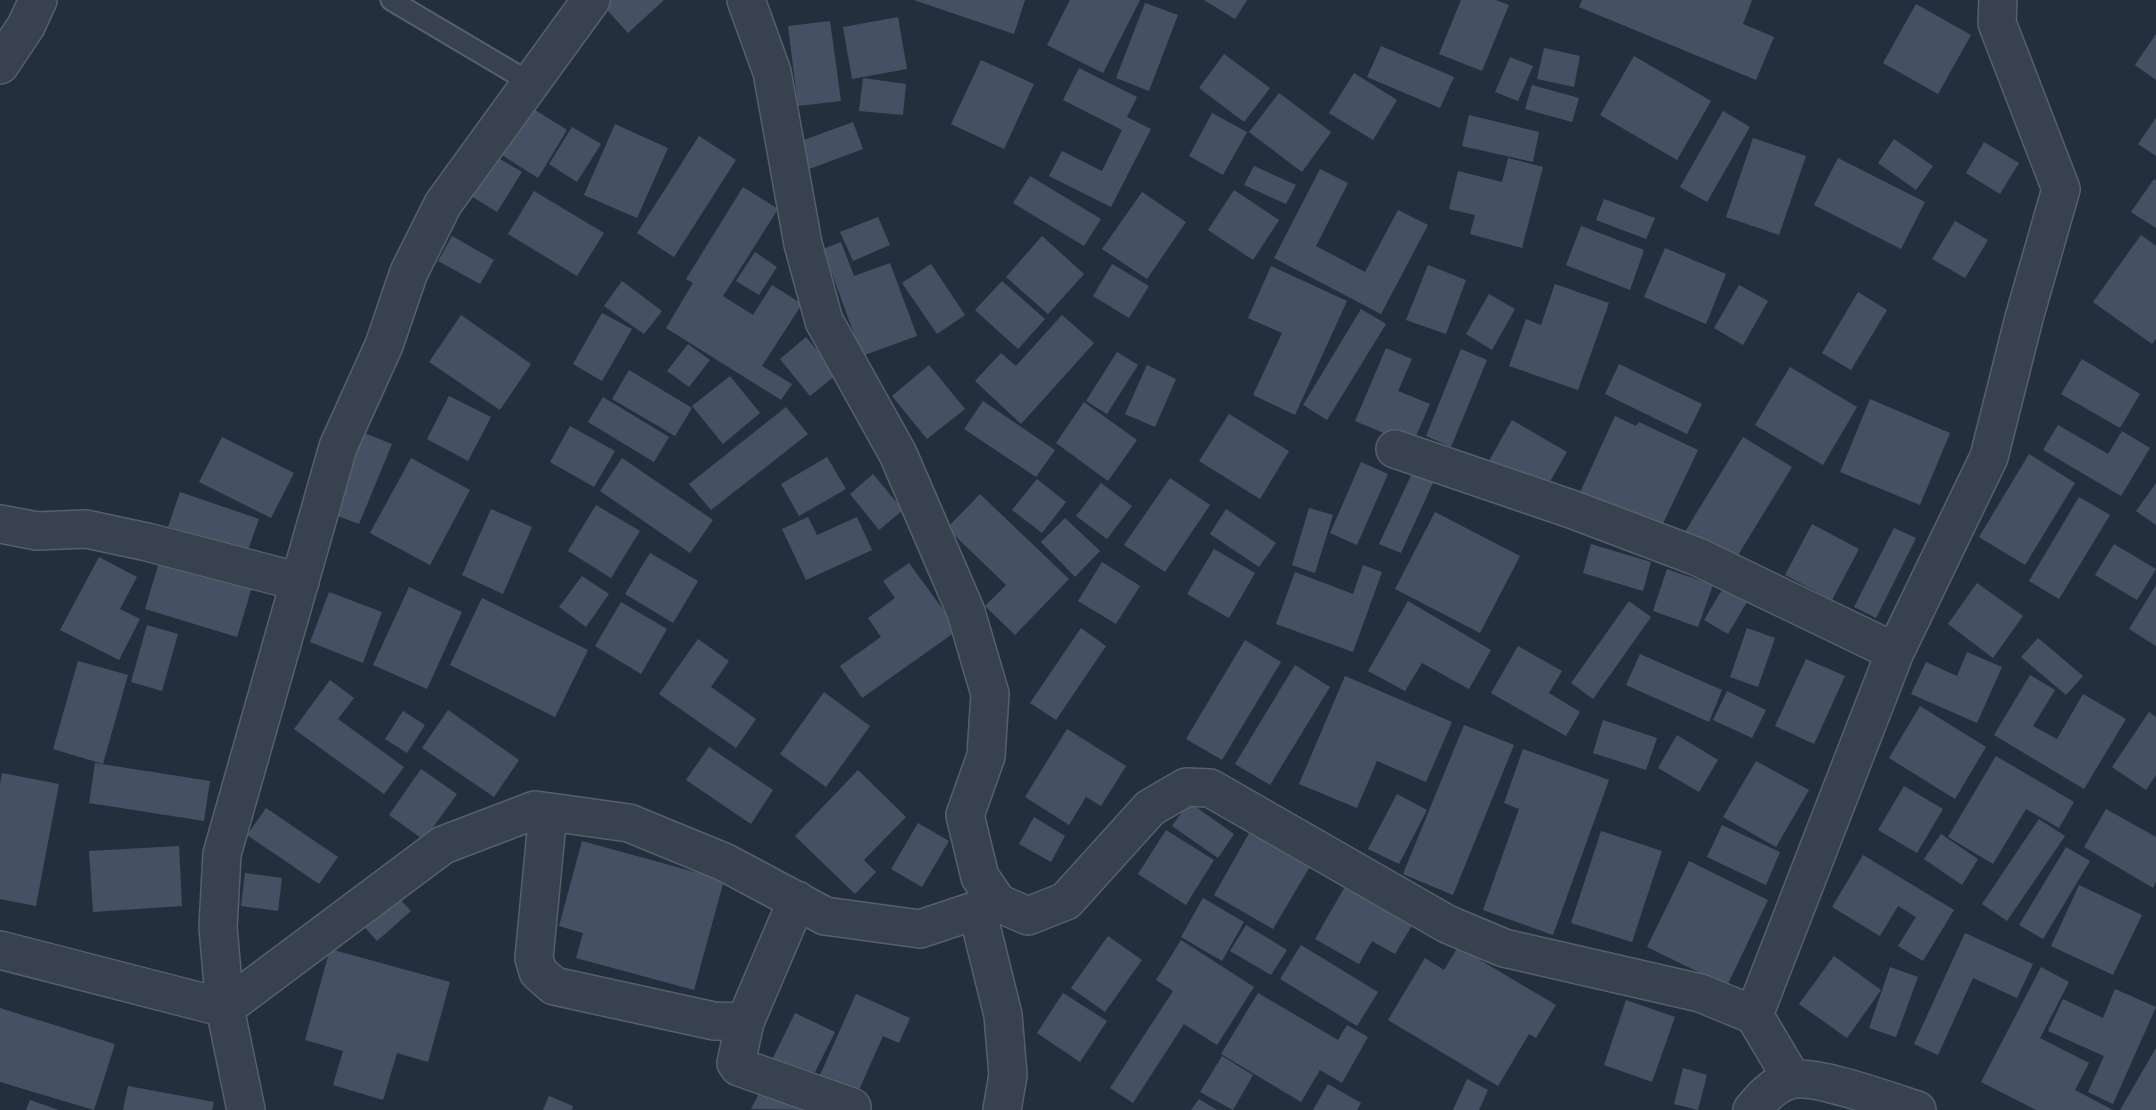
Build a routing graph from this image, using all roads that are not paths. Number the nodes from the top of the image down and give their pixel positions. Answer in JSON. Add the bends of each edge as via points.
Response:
{"nodes":[{"id":1,"x":38,"y":0,"type":"edge"},
{"id":2,"x":391,"y":0,"type":"edge"},
{"id":3,"x":591,"y":0,"type":"edge"},
{"id":4,"x":1998,"y":0,"type":"edge"},
{"id":5,"x":747,"y":1,"type":"edge"},
{"id":6,"x":0,"y":65,"type":"edge"},
{"id":7,"x":531,"y":83,"type":"junction"},
{"id":8,"x":1395,"y":449,"type":"dead end"},
{"id":9,"x":0,"y":524,"type":"edge"},
{"id":10,"x":300,"y":582,"type":"junction"},
{"id":11,"x":1895,"y":652,"type":"junction"},
{"id":12,"x":548,"y":812,"type":"junction"},
{"id":13,"x":797,"y":900,"type":"junction"},
{"id":14,"x":988,"y":907,"type":"junction"},
{"id":15,"x":0,"y":950,"type":"edge"},
{"id":16,"x":225,"y":1008,"type":"junction"},
{"id":17,"x":1754,"y":1015,"type":"junction"},
{"id":18,"x":745,"y":1022,"type":"junction"},
{"id":19,"x":1791,"y":1079,"type":"junction"},
{"id":20,"x":852,"y":1107,"type":"dead end"},
{"id":21,"x":246,"y":1110,"type":"edge"},
{"id":22,"x":1002,"y":1110,"type":"edge"},
{"id":23,"x":1752,"y":1110,"type":"edge"},
{"id":24,"x":1917,"y":1110,"type":"edge"}],
"edges":[{"from":1,"to":6,"type":"street"},
{"from":2,"to":7,"type":"lane"},
{"from":3,"to":7,"type":"street"},
{"from":4,"to":11,"type":"street","via":[[1997,23],[2061,189],[1989,457]]},
{"from":5,"to":14,"type":"street","via":[[772,72],[803,244],[824,321],[898,454],[966,612],[990,694],[986,755],[965,815]]},
{"from":7,"to":10,"type":"street","via":[[443,204],[409,272],[384,345],[338,447]]},
{"from":8,"to":11,"type":"street","via":[[1698,557]]},
{"from":9,"to":10,"type":"street","via":[[37,531],[86,529]]},
{"from":10,"to":16,"type":"street","via":[[222,854],[218,927]]},
{"from":11,"to":17,"type":"street"},
{"from":12,"to":13,"type":"street","via":[[629,823],[724,862]]},
{"from":12,"to":16,"type":"street","via":[[534,810],[443,845]]},
{"from":12,"to":18,"type":"street","via":[[534,958],[545,981],[714,1021]]},
{"from":13,"to":14,"type":"street","via":[[825,916],[920,929]]},
{"from":13,"to":18,"type":"street"},
{"from":14,"to":17,"type":"street","via":[[1028,916],[1066,901],[1150,808],[1186,787],[1210,788],[1447,925],[1504,948],[1700,992]]},
{"from":14,"to":22,"type":"street","via":[[1008,1075]]},
{"from":15,"to":16,"type":"street"},
{"from":16,"to":21,"type":"street"},
{"from":17,"to":19,"type":"street"},
{"from":18,"to":20,"type":"street","via":[[736,1063],[739,1067]]},
{"from":19,"to":23,"type":"street","via":[[1767,1092]]},
{"from":19,"to":24,"type":"street","via":[[1837,1085]]}]}
